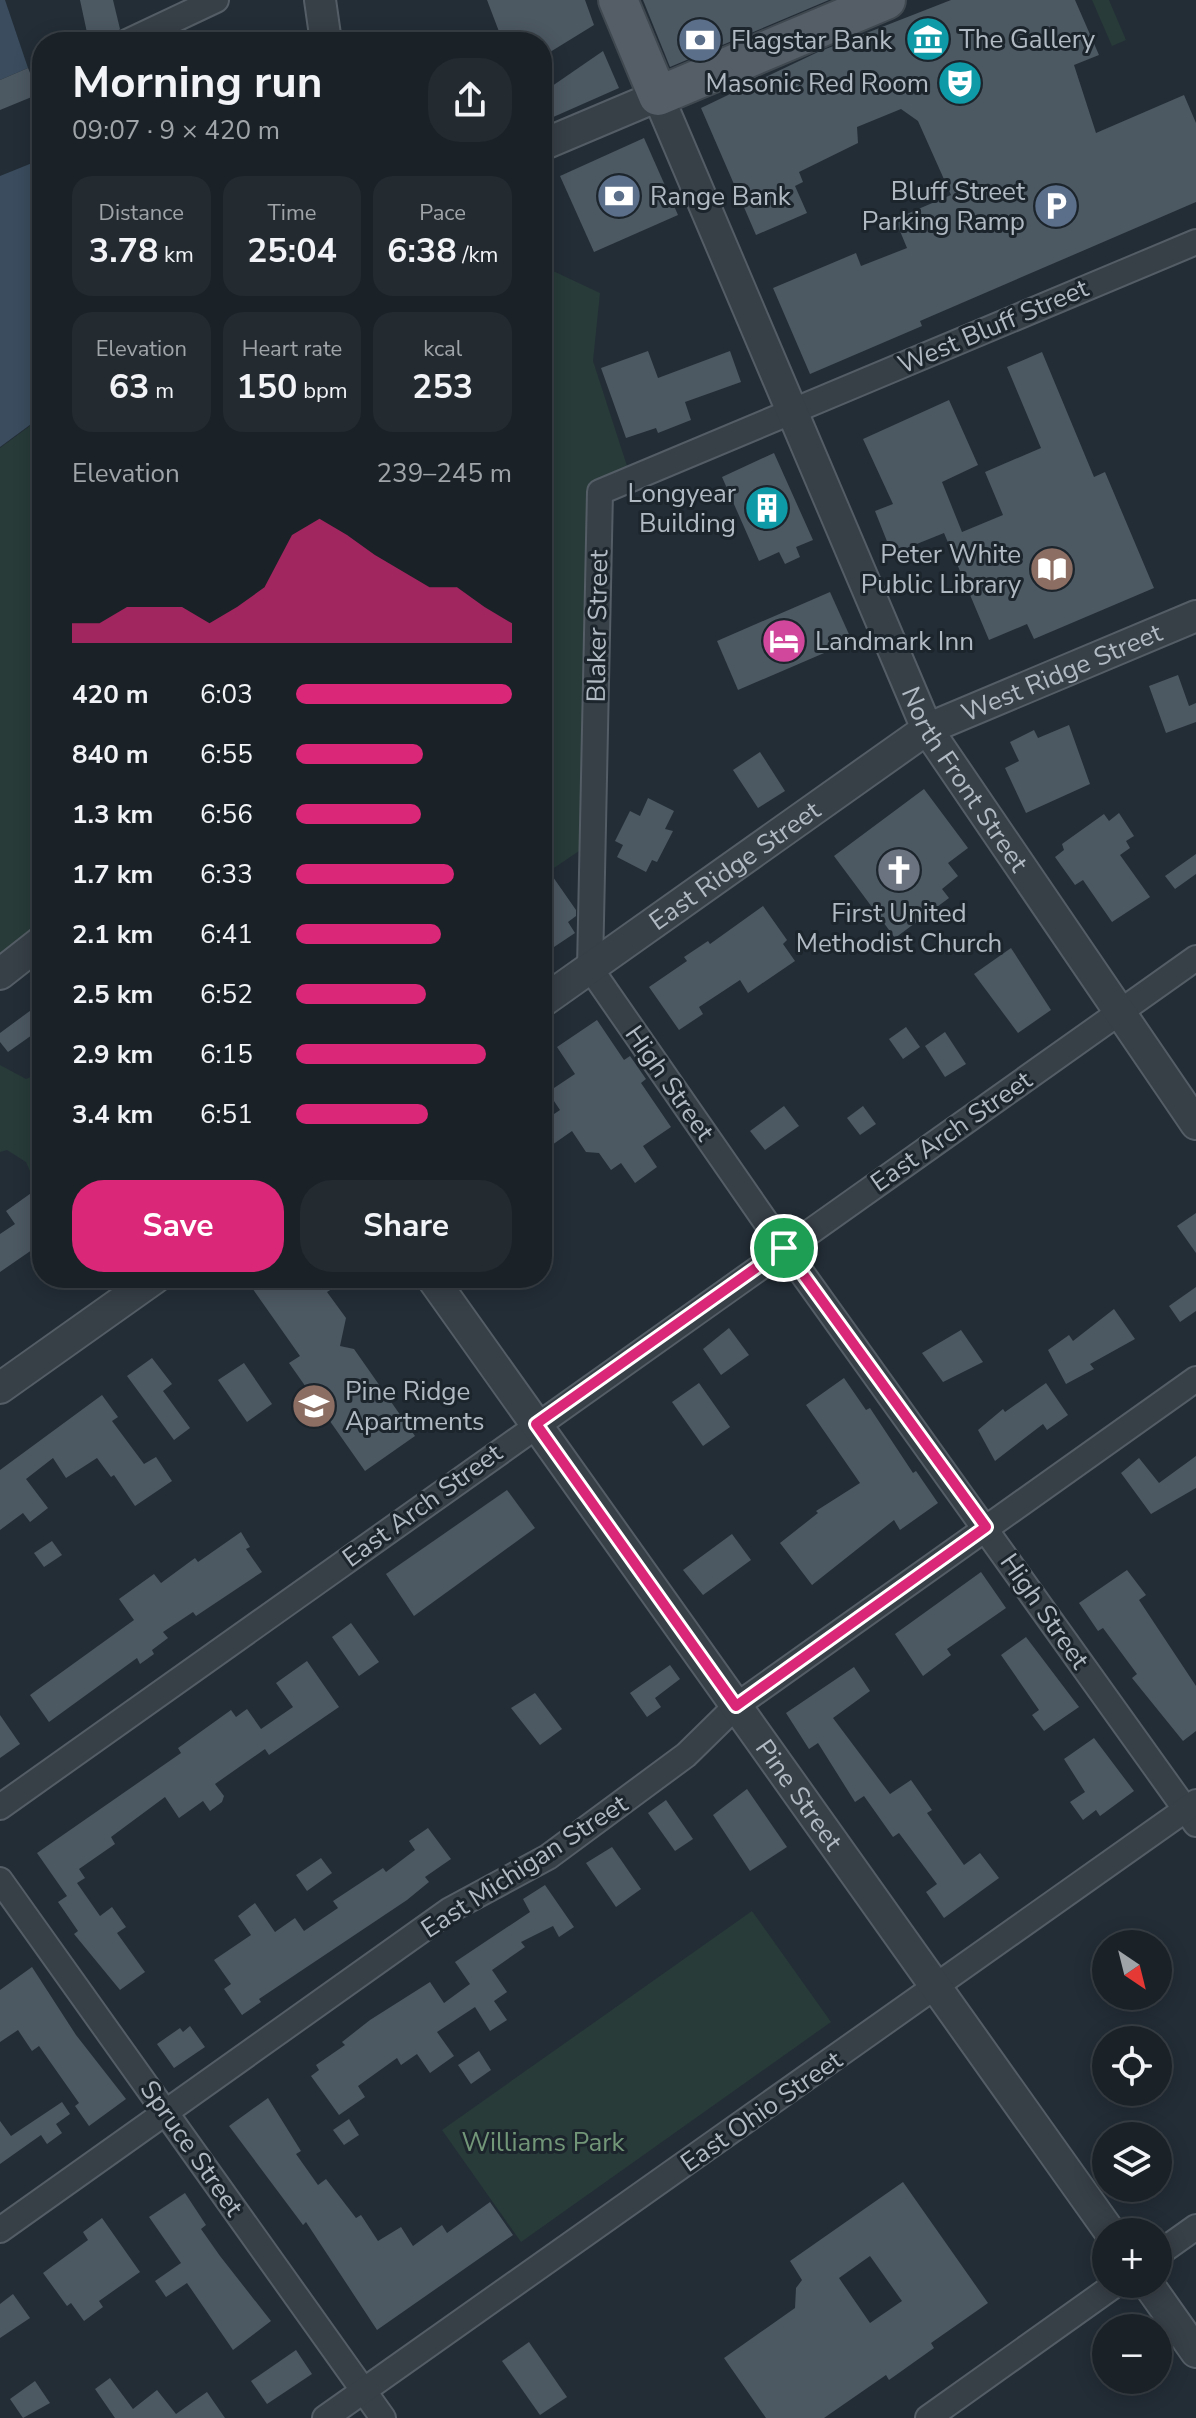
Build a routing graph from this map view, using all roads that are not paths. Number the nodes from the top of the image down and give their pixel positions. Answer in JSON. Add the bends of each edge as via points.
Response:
{"nodes":[{"id":1,"x":216,"y":0,"type":"edge"},
{"id":2,"x":320,"y":0,"type":"edge"},
{"id":3,"x":618,"y":0,"type":"edge"},
{"id":4,"x":886,"y":0,"type":"edge"},
{"id":5,"x":148,"y":32,"type":"edge"},
{"id":6,"x":325,"y":32,"type":"edge"},
{"id":7,"x":658,"y":96,"type":"junction"},
{"id":8,"x":552,"y":141,"type":"edge"},
{"id":9,"x":1196,"y":242,"type":"edge"},
{"id":10,"x":791,"y":410,"type":"junction"},
{"id":11,"x":1196,"y":616,"type":"edge"},
{"id":12,"x":927,"y":729,"type":"junction"},
{"id":13,"x":32,"y":949,"type":"edge"},
{"id":14,"x":1196,"y":958,"type":"edge"},
{"id":15,"x":590,"y":968,"type":"junction"},
{"id":16,"x":0,"y":974,"type":"edge"},
{"id":17,"x":552,"y":995,"type":"edge"},
{"id":18,"x":1120,"y":1013,"type":"junction"},
{"id":19,"x":1196,"y":1124,"type":"edge"},
{"id":20,"x":784,"y":1248,"type":"junction"},
{"id":21,"x":141,"y":1288,"type":"edge"},
{"id":22,"x":439,"y":1288,"type":"edge"},
{"id":23,"x":1196,"y":1379,"type":"edge"},
{"id":24,"x":0,"y":1388,"type":"edge"},
{"id":25,"x":536,"y":1424,"type":"junction"},
{"id":26,"x":986,"y":1527,"type":"junction"},
{"id":27,"x":736,"y":1706,"type":"junction"},
{"id":28,"x":0,"y":1807,"type":"edge"},
{"id":29,"x":1193,"y":1812,"type":"edge"},
{"id":30,"x":0,"y":1880,"type":"edge"},
{"id":31,"x":935,"y":1988,"type":"junction"},
{"id":32,"x":167,"y":2111,"type":"junction"},
{"id":33,"x":1100,"y":2218,"type":"edge"},
{"id":34,"x":1196,"y":2227,"type":"edge"},
{"id":35,"x":0,"y":2230,"type":"edge"},
{"id":36,"x":1172,"y":2244,"type":"edge"},
{"id":37,"x":1096,"y":2298,"type":"edge"},
{"id":38,"x":1158,"y":2298,"type":"edge"},
{"id":39,"x":1196,"y":2352,"type":"edge"},
{"id":40,"x":363,"y":2390,"type":"junction"},
{"id":41,"x":325,"y":2418,"type":"edge"},
{"id":42,"x":383,"y":2418,"type":"edge"},
{"id":43,"x":928,"y":2418,"type":"edge"}],
"edges":[{"from":1,"to":5,"type":"street"},
{"from":2,"to":6,"type":"street"},
{"from":3,"to":7,"type":"main road"},
{"from":4,"to":7,"type":"main road"},
{"from":7,"to":8,"type":"street"},
{"from":7,"to":10,"type":"street","name":"North Front Street"},
{"from":9,"to":10,"type":"street","name":"West Bluff Street"},
{"from":10,"to":12,"type":"street","name":"North Front Street"},
{"from":10,"to":15,"type":"street","name":"Blaker Street","via":[[600,492]]},
{"from":11,"to":12,"type":"street","name":"West Ridge Street"},
{"from":12,"to":15,"type":"street","name":"East Ridge Street"},
{"from":12,"to":18,"type":"street","name":"North Front Street"},
{"from":13,"to":16,"type":"street"},
{"from":14,"to":18,"type":"street","name":"East Arch Street"},
{"from":15,"to":17,"type":"street","name":"East Ridge Street"},
{"from":15,"to":20,"type":"street","name":"High Street"},
{"from":18,"to":19,"type":"street","name":"North Front Street"},
{"from":18,"to":20,"type":"street","name":"East Arch Street"},
{"from":20,"to":25,"type":"street","name":"East Arch Street"},
{"from":20,"to":26,"type":"street","name":"High Street"},
{"from":21,"to":24,"type":"street"},
{"from":22,"to":25,"type":"street","name":"Pine Street"},
{"from":23,"to":26,"type":"street","name":"East Michigan Street"},
{"from":25,"to":27,"type":"street","name":"Pine Street"},
{"from":25,"to":28,"type":"street","name":"East Arch Street"},
{"from":26,"to":27,"type":"street","name":"East Michigan Street"},
{"from":26,"to":29,"type":"street","name":"High Street"},
{"from":27,"to":31,"type":"street","name":"Pine Street"},
{"from":27,"to":32,"type":"street","name":"East Michigan Street","via":[[686,1755],[548,1857],[450,1910]]},
{"from":29,"to":31,"type":"street","name":"East Ohio Street"},
{"from":30,"to":32,"type":"street","name":"Spruce Street"},
{"from":31,"to":33,"type":"street","name":"Pine Street"},
{"from":31,"to":40,"type":"street","name":"East Ohio Street"},
{"from":32,"to":35,"type":"street","name":"East Michigan Street"},
{"from":32,"to":40,"type":"street","name":"Spruce Street"},
{"from":34,"to":36,"type":"street"},
{"from":37,"to":43,"type":"street"},
{"from":38,"to":39,"type":"street"},
{"from":40,"to":41,"type":"street","name":"East Ohio Street"},
{"from":40,"to":42,"type":"street","name":"Spruce Street"}]}
